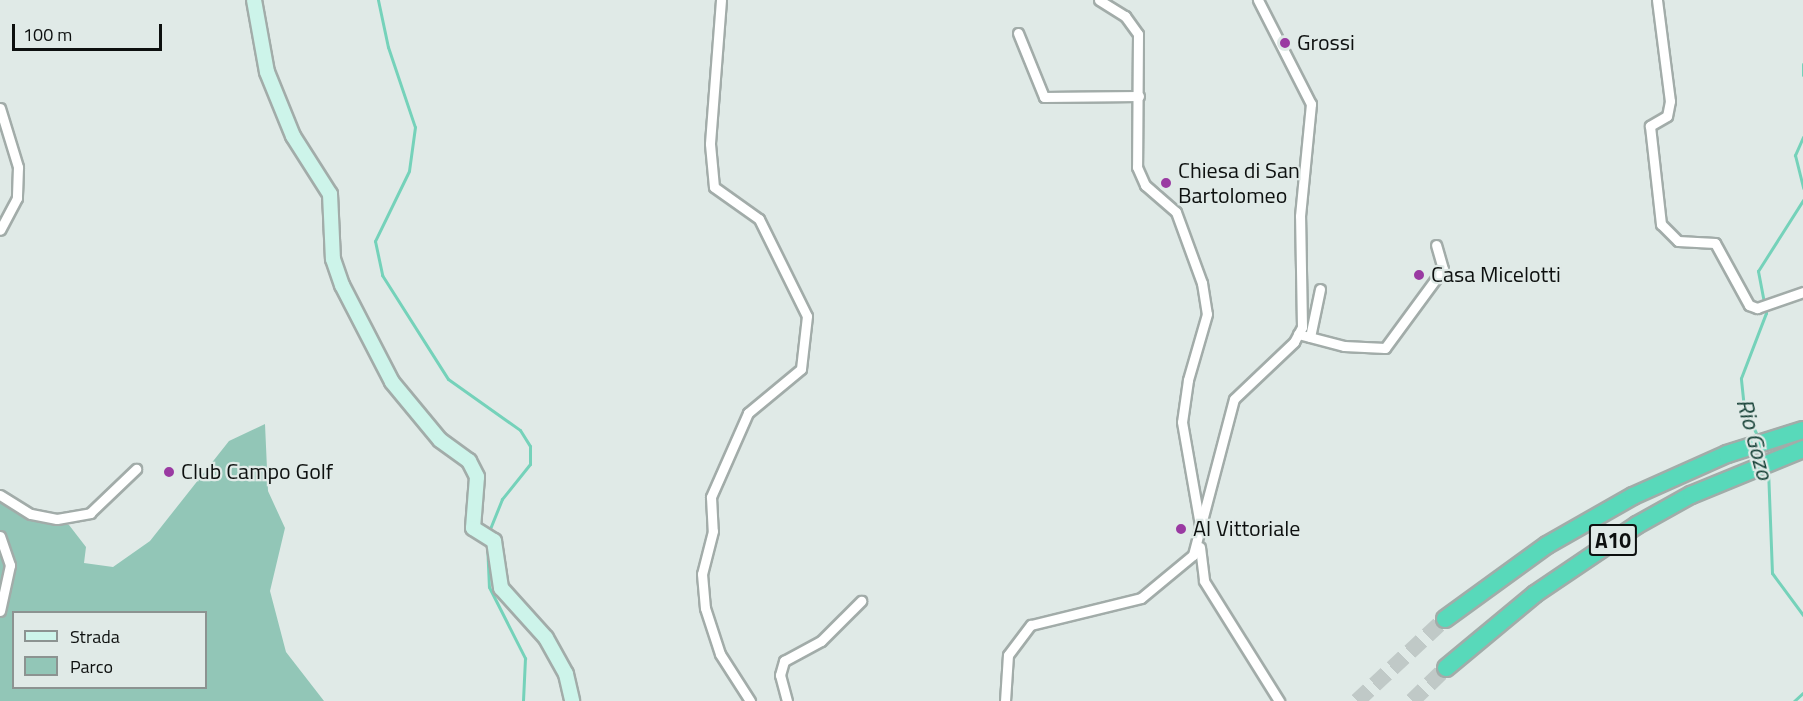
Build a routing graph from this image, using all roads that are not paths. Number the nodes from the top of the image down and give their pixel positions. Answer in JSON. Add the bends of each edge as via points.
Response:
{"nodes":[{"id":1,"x":254,"y":0,"type":"edge"},
{"id":2,"x":721,"y":0,"type":"edge"},
{"id":3,"x":1099,"y":0,"type":"edge"},
{"id":4,"x":1258,"y":0,"type":"edge"},
{"id":5,"x":1657,"y":0,"type":"edge"},
{"id":6,"x":1018,"y":33,"type":"dead end"},
{"id":7,"x":1139,"y":96,"type":"junction"},
{"id":8,"x":0,"y":108,"type":"edge"},
{"id":9,"x":0,"y":230,"type":"edge"},
{"id":10,"x":1436,"y":245,"type":"dead end"},
{"id":11,"x":1320,"y":289,"type":"dead end"},
{"id":12,"x":1803,"y":292,"type":"edge"},
{"id":13,"x":1298,"y":334,"type":"junction"},
{"id":14,"x":1310,"y":337,"type":"junction"},
{"id":15,"x":1803,"y":430,"type":"edge"},
{"id":16,"x":1803,"y":449,"type":"edge"},
{"id":17,"x":136,"y":469,"type":"dead end"},
{"id":18,"x":0,"y":495,"type":"edge"},
{"id":19,"x":0,"y":536,"type":"edge"},
{"id":20,"x":1202,"y":537,"type":"junction"},
{"id":21,"x":861,"y":601,"type":"dead end"},
{"id":22,"x":0,"y":611,"type":"edge"},
{"id":23,"x":1445,"y":619,"type":"tunnel mouth"},
{"id":24,"x":1446,"y":668,"type":"tunnel mouth"},
{"id":25,"x":572,"y":701,"type":"edge"},
{"id":26,"x":750,"y":701,"type":"edge"},
{"id":27,"x":787,"y":701,"type":"edge"},
{"id":28,"x":1005,"y":701,"type":"edge"},
{"id":29,"x":1279,"y":701,"type":"edge"}],
"edges":[{"from":1,"to":25,"type":"street","via":[[267,72],[293,136],[330,194],[333,259],[342,285],[392,382],[477,477],[476,534],[494,541],[501,588],[546,638],[566,674]]},
{"from":2,"to":26,"type":"street","via":[[711,119],[714,187],[759,219],[807,316],[801,369],[748,412],[711,497],[713,531],[702,574],[705,608],[720,654]]},
{"from":3,"to":7,"type":"street","via":[[1125,16],[1138,34]]},
{"from":4,"to":13,"type":"street","via":[[1311,104],[1300,236],[1305,314]]},
{"from":5,"to":12,"type":"street","via":[[1670,101],[1667,116],[1650,126],[1661,225],[1678,241],[1715,243],[1749,305],[1757,308]]},
{"from":6,"to":7,"type":"street","via":[[1044,97]]},
{"from":7,"to":20,"type":"street","via":[[1137,167],[1145,185],[1176,212],[1202,283],[1207,314],[1188,380],[1182,422]]},
{"from":8,"to":9,"type":"street","via":[[18,167],[17,198]]},
{"from":10,"to":14,"type":"street","via":[[1443,269],[1385,348]]},
{"from":11,"to":14,"type":"street"},
{"from":13,"to":14,"type":"street"},
{"from":13,"to":20,"type":"street","via":[[1234,399]]},
{"from":15,"to":23,"type":"highway","number":"A10","via":[[1727,454],[1633,496],[1547,544]]},
{"from":16,"to":24,"type":"highway","number":"A10","via":[[1691,495],[1637,525],[1535,594]]},
{"from":17,"to":18,"type":"street","via":[[90,513],[48,517]]},
{"from":19,"to":22,"type":"street","via":[[10,565]]},
{"from":20,"to":28,"type":"street","via":[[1193,555],[1142,598],[1031,625],[1008,655]]},
{"from":20,"to":29,"type":"street","via":[[1197,562],[1204,581]]},
{"from":21,"to":27,"type":"street","via":[[821,641],[784,661],[780,675]]}]}
